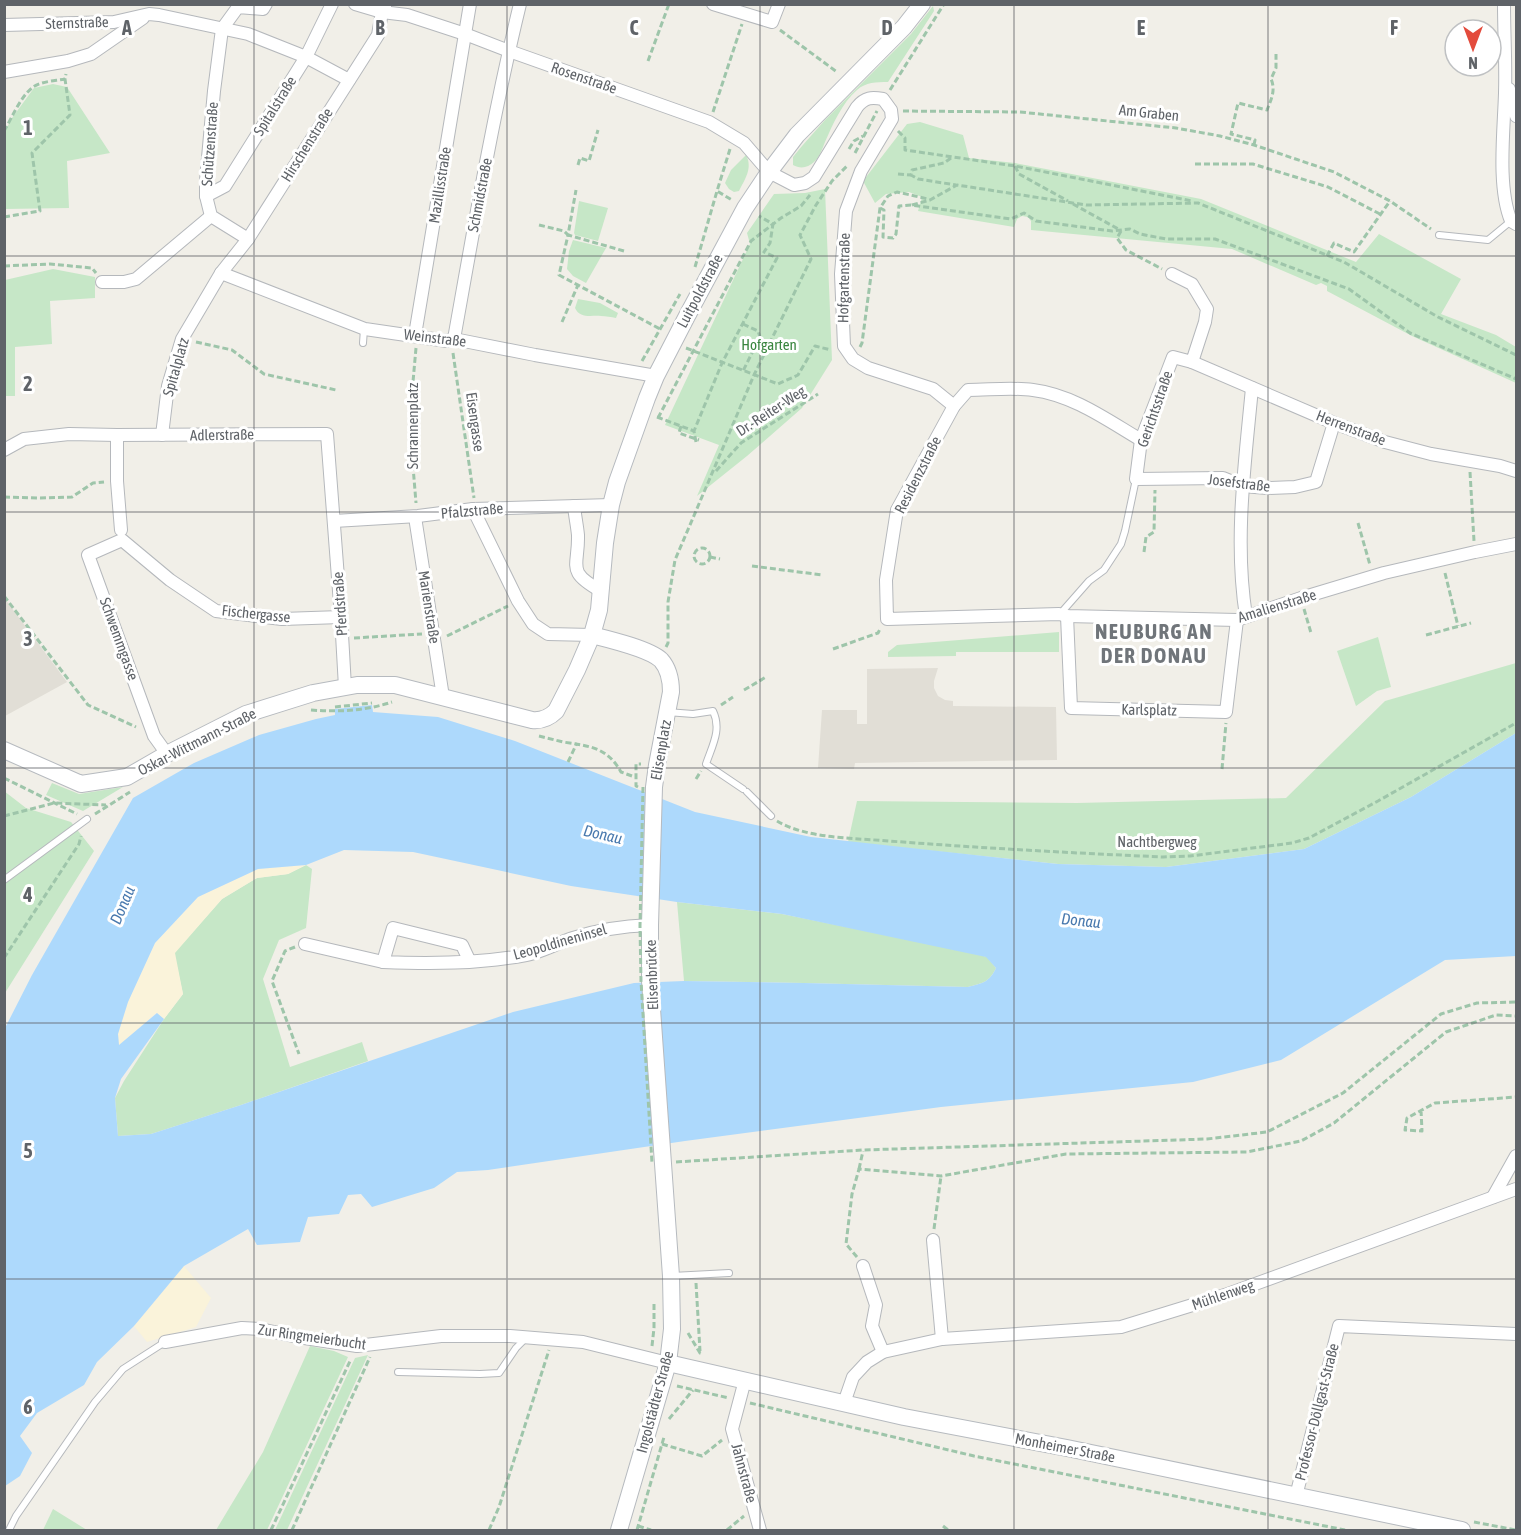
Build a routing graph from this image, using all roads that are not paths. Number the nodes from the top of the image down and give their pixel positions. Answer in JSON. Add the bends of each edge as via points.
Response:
{"nodes":[{"id":1,"x":266,"y":4,"type":"edge"},
{"id":2,"x":332,"y":4,"type":"edge"},
{"id":3,"x":355,"y":4,"type":"edge"},
{"id":4,"x":470,"y":4,"type":"edge"},
{"id":5,"x":520,"y":4,"type":"edge"},
{"id":6,"x":713,"y":4,"type":"edge"},
{"id":7,"x":779,"y":4,"type":"edge"},
{"id":8,"x":922,"y":4,"type":"edge"},
{"id":9,"x":1504,"y":4,"type":"edge"},
{"id":10,"x":238,"y":6,"type":"edge"},
{"id":11,"x":384,"y":8,"type":"edge"},
{"id":12,"x":146,"y":9,"type":"edge"},
{"id":13,"x":4,"y":25,"type":"edge"},
{"id":14,"x":222,"y":29,"type":"junction"},
{"id":15,"x":465,"y":34,"type":"junction"},
{"id":16,"x":508,"y":51,"type":"junction"},
{"id":17,"x":306,"y":57,"type":"junction"},
{"id":18,"x":4,"y":72,"type":"edge"},
{"id":19,"x":1505,"y":76,"type":"junction"},
{"id":20,"x":349,"y":80,"type":"junction"},
{"id":21,"x":1516,"y":116,"type":"edge"},
{"id":22,"x":769,"y":172,"type":"junction"},
{"id":23,"x":206,"y":196,"type":"junction"},
{"id":24,"x":211,"y":216,"type":"junction"},
{"id":25,"x":1514,"y":223,"type":"edge"},
{"id":26,"x":1439,"y":235,"type":"road end"},
{"id":27,"x":248,"y":239,"type":"junction"},
{"id":28,"x":221,"y":273,"type":"junction"},
{"id":29,"x":1172,"y":274,"type":"road end"},
{"id":30,"x":102,"y":282,"type":"road end"},
{"id":31,"x":364,"y":329,"type":"junction"},
{"id":32,"x":416,"y":336,"type":"junction"},
{"id":33,"x":454,"y":339,"type":"junction"},
{"id":34,"x":363,"y":343,"type":"dead end"},
{"id":35,"x":1192,"y":362,"type":"junction"},
{"id":36,"x":656,"y":376,"type":"junction"},
{"id":37,"x":1252,"y":388,"type":"junction"},
{"id":38,"x":954,"y":406,"type":"junction"},
{"id":39,"x":1334,"y":423,"type":"junction"},
{"id":40,"x":117,"y":435,"type":"junction"},
{"id":41,"x":162,"y":435,"type":"junction"},
{"id":42,"x":1141,"y":440,"type":"junction"},
{"id":43,"x":4,"y":450,"type":"edge"},
{"id":44,"x":1516,"y":471,"type":"edge"},
{"id":45,"x":1136,"y":479,"type":"junction"},
{"id":46,"x":1243,"y":486,"type":"junction"},
{"id":47,"x":611,"y":505,"type":"junction"},
{"id":48,"x":574,"y":506,"type":"junction"},
{"id":49,"x":473,"y":509,"type":"junction"},
{"id":50,"x":416,"y":516,"type":"junction"},
{"id":51,"x":334,"y":522,"type":"junction"},
{"id":52,"x":121,"y":535,"type":"junction"},
{"id":53,"x":1516,"y":544,"type":"edge"},
{"id":54,"x":601,"y":591,"type":"junction"},
{"id":55,"x":1063,"y":615,"type":"junction"},
{"id":56,"x":341,"y":616,"type":"junction"},
{"id":57,"x":1242,"y":618,"type":"junction"},
{"id":58,"x":887,"y":619,"type":"joint"},
{"id":59,"x":592,"y":635,"type":"junction"},
{"id":60,"x":345,"y":687,"type":"junction"},
{"id":61,"x":443,"y":697,"type":"junction"},
{"id":62,"x":667,"y":712,"type":"junction"},
{"id":63,"x":4,"y":750,"type":"edge"},
{"id":64,"x":167,"y":754,"type":"junction"},
{"id":65,"x":649,"y":787,"type":"joint"},
{"id":66,"x":771,"y":816,"type":"road end"},
{"id":67,"x":87,"y":819,"type":"road end"},
{"id":68,"x":4,"y":880,"type":"edge"},
{"id":69,"x":645,"y":925,"type":"junction"},
{"id":70,"x":305,"y":944,"type":"road end"},
{"id":71,"x":383,"y":962,"type":"junction"},
{"id":72,"x":470,"y":962,"type":"junction"},
{"id":73,"x":1516,"y":1156,"type":"edge"},
{"id":74,"x":663,"y":1163,"type":"joint"},
{"id":75,"x":1516,"y":1189,"type":"edge"},
{"id":76,"x":1493,"y":1197,"type":"junction"},
{"id":77,"x":933,"y":1240,"type":"road end"},
{"id":78,"x":863,"y":1266,"type":"road end"},
{"id":79,"x":729,"y":1273,"type":"dead end"},
{"id":80,"x":671,"y":1276,"type":"junction"},
{"id":81,"x":1516,"y":1334,"type":"edge"},
{"id":82,"x":526,"y":1337,"type":"junction"},
{"id":83,"x":942,"y":1339,"type":"junction"},
{"id":84,"x":165,"y":1342,"type":"joint"},
{"id":85,"x":884,"y":1352,"type":"junction"},
{"id":86,"x":668,"y":1363,"type":"junction"},
{"id":87,"x":398,"y":1372,"type":"dead end"},
{"id":88,"x":745,"y":1380,"type":"junction"},
{"id":89,"x":844,"y":1403,"type":"junction"},
{"id":90,"x":1296,"y":1496,"type":"junction"},
{"id":91,"x":9,"y":1530,"type":"edge"},
{"id":92,"x":619,"y":1530,"type":"edge"},
{"id":93,"x":760,"y":1530,"type":"edge"},
{"id":94,"x":1462,"y":1530,"type":"edge"}],
"edges":[{"from":1,"to":10,"type":"street","via":[[263,9]]},
{"from":2,"to":17,"type":"street","name":"Spitalstraße"},
{"from":3,"to":11,"type":"street","name":"Rosenstraße"},
{"from":4,"to":15,"type":"street","name":"Mazillisstraße"},
{"from":5,"to":16,"type":"street","name":"Schmidstraße"},
{"from":6,"to":7,"type":"street","via":[[772,22]]},
{"from":8,"to":22,"type":"main road","name":"Luitpoldstraße","via":[[797,135]]},
{"from":9,"to":19,"type":"street"},
{"from":10,"to":14,"type":"street"},
{"from":11,"to":15,"type":"street","name":"Rosenstraße"},
{"from":11,"to":20,"type":"street","name":"Hirschenstraße","via":[[378,35]]},
{"from":12,"to":13,"type":"street","name":"Sternstraße","via":[[114,22]]},
{"from":12,"to":14,"type":"street"},
{"from":12,"to":18,"type":"street","via":[[91,54]]},
{"from":14,"to":17,"type":"street","via":[[248,34]]},
{"from":14,"to":23,"type":"street","name":"Schützenstraße"},
{"from":15,"to":16,"type":"street","name":"Rosenstraße"},
{"from":15,"to":32,"type":"street","name":"Mazillisstraße"},
{"from":16,"to":22,"type":"street","name":"Rosenstraße","via":[[709,122],[744,142]]},
{"from":16,"to":33,"type":"street","name":"Schmidstraße"},
{"from":17,"to":20,"type":"street"},
{"from":17,"to":23,"type":"street","name":"Spitalstraße","via":[[225,186]]},
{"from":19,"to":21,"type":"street"},
{"from":19,"to":25,"type":"street","via":[[1503,183],[1508,214]]},
{"from":20,"to":27,"type":"street","name":"Hirschenstraße"},
{"from":22,"to":36,"type":"main road","name":"Luitpoldstraße","via":[[745,208]]},
{"from":22,"to":38,"type":"street","name":"Hofgartenstraße","via":[[794,185],[805,183],[814,177],[863,100],[884,99],[889,105],[891,119],[861,171],[846,211],[841,274],[844,346],[853,359],[868,368],[933,389]]},
{"from":23,"to":24,"type":"street","name":"Schützenstraße"},
{"from":24,"to":27,"type":"street"},
{"from":24,"to":30,"type":"street","via":[[136,279]]},
{"from":25,"to":26,"type":"lane","via":[[1488,240]]},
{"from":27,"to":28,"type":"street","name":"Hirschenstraße"},
{"from":28,"to":31,"type":"street","name":"Weinstraße"},
{"from":28,"to":41,"type":"street","name":"Spitalplatz","via":[[182,339],[168,386]]},
{"from":29,"to":35,"type":"street","name":"Gerichtsstraße","via":[[1192,284],[1207,309]]},
{"from":31,"to":32,"type":"street","name":"Weinstraße"},
{"from":31,"to":34,"type":"lane"},
{"from":32,"to":33,"type":"street","name":"Weinstraße"},
{"from":33,"to":36,"type":"street","name":"Weinstraße"},
{"from":35,"to":37,"type":"street","name":"Herrenstraße"},
{"from":35,"to":42,"type":"street","name":"Gerichtsstraße","via":[[1173,357]]},
{"from":36,"to":47,"type":"main road","name":"Luitpoldstraße"},
{"from":37,"to":39,"type":"street","name":"Herrenstraße"},
{"from":37,"to":46,"type":"street"},
{"from":38,"to":42,"type":"street","name":"Residenzstraße","via":[[968,390],[1032,390],[1082,405]]},
{"from":38,"to":58,"type":"street","name":"Residenzstraße","via":[[897,510],[886,580]]},
{"from":39,"to":44,"type":"street","name":"Herrenstraße","via":[[1388,443]]},
{"from":39,"to":46,"type":"street","name":"Josefstraße","via":[[1316,482],[1295,487]]},
{"from":40,"to":41,"type":"street","name":"Adlerstraße"},
{"from":40,"to":43,"type":"street","name":"Adlerstraße","via":[[69,434],[24,439]]},
{"from":40,"to":52,"type":"street"},
{"from":41,"to":51,"type":"street","name":"Adlerstraße","via":[[327,434]]},
{"from":42,"to":45,"type":"street","name":"Gerichtsstraße"},
{"from":45,"to":46,"type":"street","name":"Josefstraße","via":[[1223,478]]},
{"from":45,"to":55,"type":"lane","via":[[1121,544],[1104,570],[1089,581]]},
{"from":46,"to":57,"type":"street"},
{"from":47,"to":48,"type":"street","name":"Pfalzstraße"},
{"from":47,"to":54,"type":"main road","name":"Luitpoldstraße"},
{"from":48,"to":49,"type":"street","name":"Pfalzstraße"},
{"from":48,"to":54,"type":"street","via":[[578,536],[575,568]]},
{"from":49,"to":50,"type":"street","name":"Pfalzstraße"},
{"from":49,"to":59,"type":"street","via":[[533,624],[548,634]]},
{"from":50,"to":51,"type":"street","name":"Pfalzstraße"},
{"from":50,"to":61,"type":"street","name":"Marienstraße"},
{"from":51,"to":56,"type":"street","name":"Pferdstraße"},
{"from":52,"to":56,"type":"street","name":"Fischergasse","via":[[170,580],[216,611],[282,619]]},
{"from":52,"to":64,"type":"street","name":"Schwemmgasse","via":[[88,555],[154,736]]},
{"from":53,"to":57,"type":"street","name":"Amalienstraße","via":[[1373,576]]},
{"from":54,"to":59,"type":"main road","name":"Luitpoldstraße"},
{"from":55,"to":57,"type":"street","name":"Amalienstraße"},
{"from":55,"to":57,"type":"street","name":"Karlsplatz","via":[[1071,708],[1226,712]]},
{"from":55,"to":58,"type":"street","name":"Amalienstraße"},
{"from":56,"to":60,"type":"street","name":"Pferdstraße"},
{"from":59,"to":61,"type":"main road","name":"Oskar-Wittmann-Straße","via":[[556,711],[545,719],[532,720]]},
{"from":59,"to":62,"type":"main road","name":"Elisenplatz","via":[[660,659],[671,681]]},
{"from":60,"to":61,"type":"main road","name":"Oskar-Wittmann-Straße","via":[[395,685]]},
{"from":60,"to":64,"type":"main road","name":"Oskar-Wittmann-Straße","via":[[246,714]]},
{"from":62,"to":65,"type":"main road","name":"Elisenplatz"},
{"from":62,"to":66,"type":"lane","name":"Elisenplatz","via":[[713,711],[717,726],[706,764],[745,791]]},
{"from":63,"to":64,"type":"main road","name":"Oskar-Wittmann-Straße","via":[[81,784],[127,777]]},
{"from":65,"to":69,"type":"main road","name":"Elisenbrücke"},
{"from":67,"to":68,"type":"lane"},
{"from":69,"to":72,"type":"street","name":"Leopoldineninsel","via":[[616,927],[527,955]]},
{"from":69,"to":74,"type":"main road","name":"Elisenbrücke"},
{"from":70,"to":71,"type":"street","name":"Leopoldineninsel"},
{"from":71,"to":72,"type":"street","name":"Leopoldineninsel"},
{"from":71,"to":72,"type":"street","via":[[393,928],[462,945]]},
{"from":73,"to":76,"type":"street"},
{"from":74,"to":80,"type":"main road","name":"Ingolstädter Straße"},
{"from":75,"to":76,"type":"street","name":"Mühlenweg"},
{"from":76,"to":83,"type":"street","name":"Mühlenweg","via":[[1225,1295],[1121,1327]]},
{"from":77,"to":83,"type":"street"},
{"from":78,"to":85,"type":"street","via":[[876,1305],[872,1326]]},
{"from":79,"to":80,"type":"lane"},
{"from":80,"to":86,"type":"main road","name":"Ingolstädter Straße"},
{"from":81,"to":90,"type":"street","name":"Professor-Döllgast-Straße","via":[[1339,1326]]},
{"from":82,"to":84,"type":"street","name":"Zur Ringmeierbucht","via":[[449,1335],[357,1346],[242,1328]]},
{"from":82,"to":86,"type":"street","name":"Zur Ringmeierbucht","via":[[583,1342]]},
{"from":82,"to":87,"type":"lane","via":[[499,1372]]},
{"from":83,"to":85,"type":"street","name":"Mühlenweg"},
{"from":84,"to":91,"type":"lane","name":"Zur Ringmeierbucht","via":[[123,1369],[94,1402]]},
{"from":85,"to":89,"type":"street","name":"Mühlenweg","via":[[853,1377]]},
{"from":86,"to":88,"type":"main road","name":"Monheimer Straße"},
{"from":86,"to":92,"type":"main road","name":"Ingolstädter Straße"},
{"from":88,"to":89,"type":"main road","name":"Monheimer Straße"},
{"from":88,"to":93,"type":"street","name":"Jahnstraße","via":[[732,1429]]},
{"from":89,"to":90,"type":"main road","name":"Monheimer Straße"},
{"from":90,"to":94,"type":"main road","name":"Monheimer Straße"}]}
